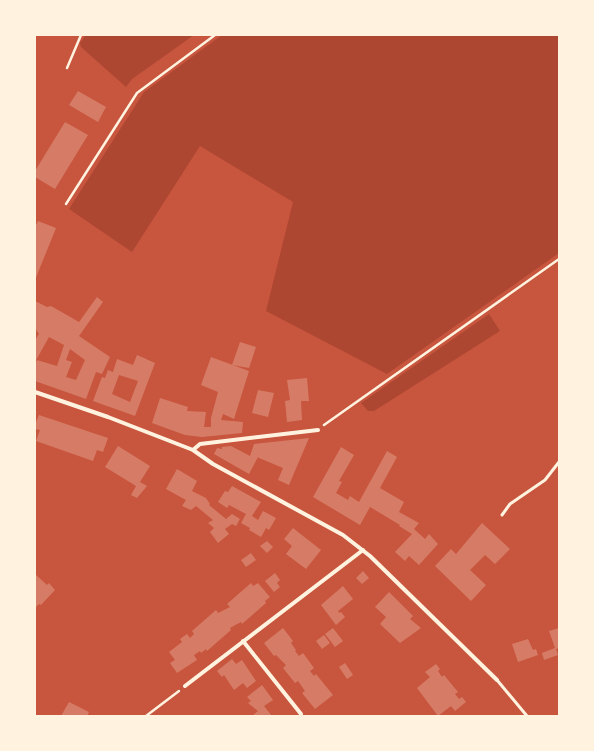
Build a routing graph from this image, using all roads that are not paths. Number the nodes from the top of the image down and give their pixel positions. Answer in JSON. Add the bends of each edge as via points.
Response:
{"nodes":[{"id":1,"x":35,"y":392,"type":"edge"},
{"id":2,"x":318,"y":430,"type":"road end"},
{"id":3,"x":193,"y":450,"type":"junction"},
{"id":4,"x":559,"y":462,"type":"edge"},
{"id":5,"x":502,"y":515,"type":"dead end"},
{"id":6,"x":363,"y":550,"type":"junction"},
{"id":7,"x":243,"y":641,"type":"junction"},
{"id":8,"x":497,"y":680,"type":"joint"},
{"id":9,"x":186,"y":686,"type":"road end"},
{"id":10,"x":301,"y":714,"type":"dead end"},
{"id":11,"x":527,"y":716,"type":"edge"}],
"edges":[{"from":1,"to":3,"type":"street"},
{"from":2,"to":3,"type":"street","via":[[200,444]]},
{"from":3,"to":6,"type":"street","via":[[213,464],[343,535]]},
{"from":4,"to":5,"type":"lane","via":[[545,480],[510,504]]},
{"from":6,"to":7,"type":"street"},
{"from":6,"to":8,"type":"street"},
{"from":7,"to":9,"type":"street"},
{"from":7,"to":10,"type":"street"},
{"from":8,"to":11,"type":"lane"}]}
